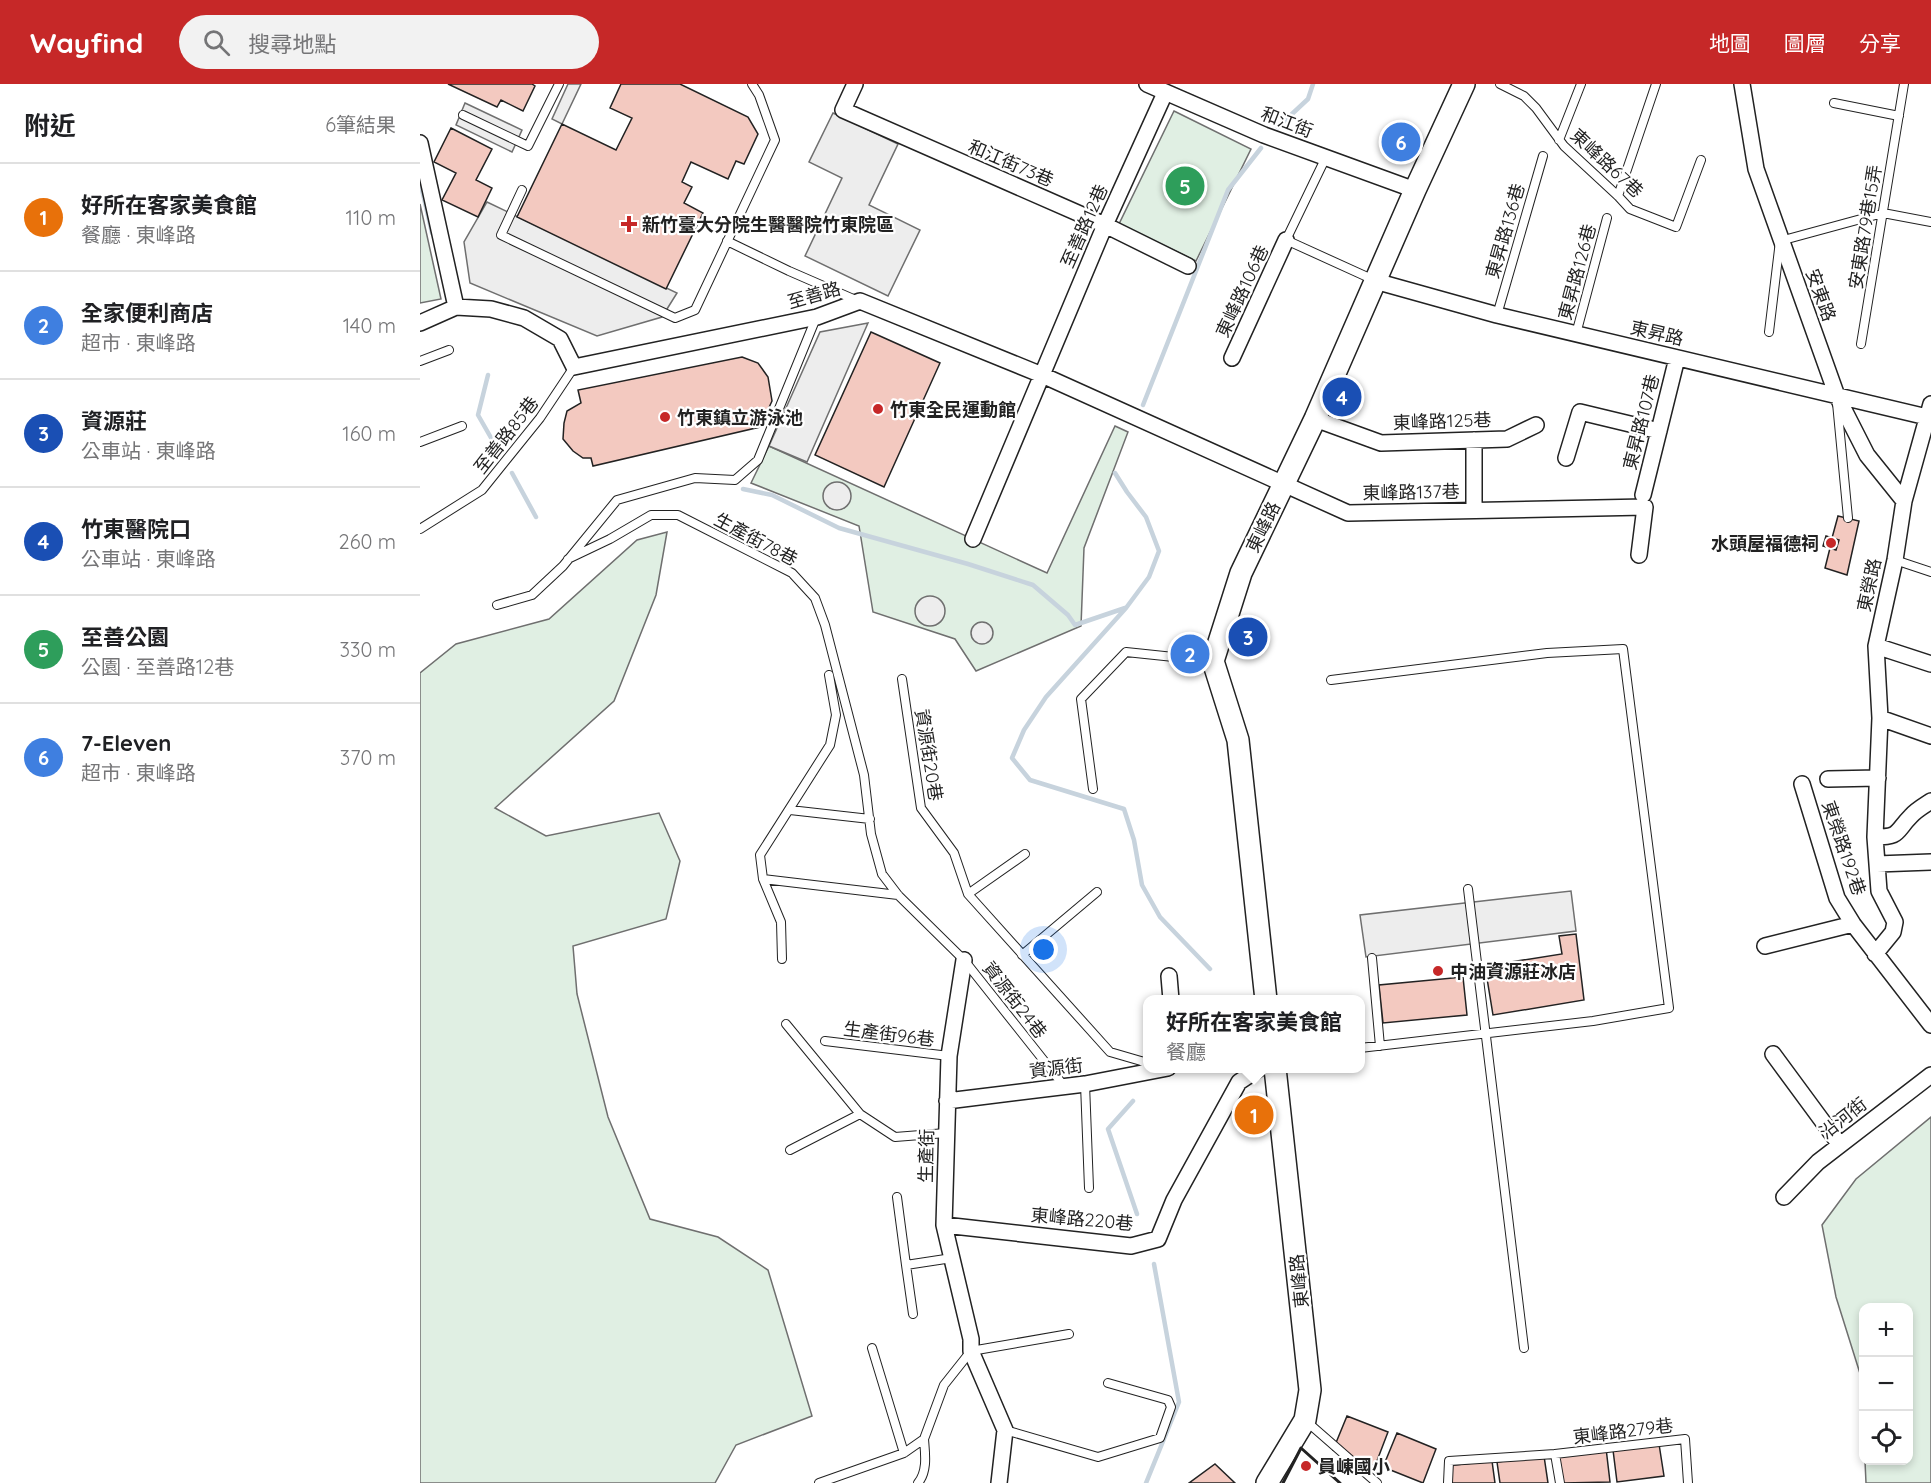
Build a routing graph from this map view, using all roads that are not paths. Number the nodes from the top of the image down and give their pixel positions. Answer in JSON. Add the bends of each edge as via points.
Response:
{"nodes":[{"id":1,"x":559,"y":84,"type":"edge"},
{"id":2,"x":752,"y":84,"type":"edge"},
{"id":3,"x":855,"y":84,"type":"edge"},
{"id":4,"x":1147,"y":84,"type":"edge"},
{"id":5,"x":1464,"y":84,"type":"edge"},
{"id":6,"x":1500,"y":84,"type":"edge"},
{"id":7,"x":1581,"y":84,"type":"edge"},
{"id":8,"x":1656,"y":84,"type":"edge"},
{"id":9,"x":1742,"y":84,"type":"edge"},
{"id":10,"x":1904,"y":84,"type":"edge"},
{"id":11,"x":1167,"y":89,"type":"edge"},
{"id":12,"x":1834,"y":103,"type":"dead end"},
{"id":13,"x":463,"y":115,"type":"dead end"},
{"id":14,"x":1899,"y":116,"type":"junction"},
{"id":15,"x":1559,"y":140,"type":"junction"},
{"id":16,"x":420,"y":143,"type":"edge"},
{"id":17,"x":1543,"y":156,"type":"dead end"},
{"id":18,"x":1326,"y":157,"type":"junction"},
{"id":19,"x":1701,"y":160,"type":"dead end"},
{"id":20,"x":522,"y":190,"type":"dead end"},
{"id":21,"x":1415,"y":190,"type":"junction"},
{"id":22,"x":1618,"y":196,"type":"junction"},
{"id":23,"x":1883,"y":213,"type":"junction"},
{"id":24,"x":1607,"y":218,"type":"dead end"},
{"id":25,"x":1931,"y":222,"type":"edge"},
{"id":26,"x":1105,"y":225,"type":"junction"},
{"id":27,"x":1286,"y":240,"type":"junction"},
{"id":28,"x":727,"y":241,"type":"junction"},
{"id":29,"x":1780,"y":242,"type":"junction"},
{"id":30,"x":1188,"y":266,"type":"dead end"},
{"id":31,"x":1375,"y":281,"type":"junction"},
{"id":32,"x":860,"y":301,"type":"junction"},
{"id":33,"x":456,"y":307,"type":"junction"},
{"id":34,"x":1497,"y":315,"type":"junction"},
{"id":35,"x":817,"y":317,"type":"junction"},
{"id":36,"x":420,"y":323,"type":"edge"},
{"id":37,"x":1768,"y":332,"type":"dead end"},
{"id":38,"x":1576,"y":334,"type":"junction"},
{"id":39,"x":1861,"y":344,"type":"dead end"},
{"id":40,"x":449,"y":350,"type":"dead end"},
{"id":41,"x":1232,"y":358,"type":"dead end"},
{"id":42,"x":1677,"y":358,"type":"junction"},
{"id":43,"x":420,"y":361,"type":"edge"},
{"id":44,"x":574,"y":367,"type":"junction"},
{"id":45,"x":1042,"y":375,"type":"junction"},
{"id":46,"x":1837,"y":396,"type":"junction"},
{"id":47,"x":1930,"y":413,"type":"edge"},
{"id":48,"x":1315,"y":419,"type":"junction"},
{"id":49,"x":1536,"y":425,"type":"dead end"},
{"id":50,"x":462,"y":426,"type":"dead end"},
{"id":51,"x":1659,"y":431,"type":"junction"},
{"id":52,"x":1474,"y":440,"type":"junction"},
{"id":53,"x":420,"y":442,"type":"edge"},
{"id":54,"x":1566,"y":458,"type":"dead end"},
{"id":55,"x":1284,"y":483,"type":"junction"},
{"id":56,"x":1644,"y":501,"type":"junction"},
{"id":57,"x":1904,"y":501,"type":"junction"},
{"id":58,"x":1474,"y":510,"type":"junction"},
{"id":59,"x":1848,"y":518,"type":"dead end"},
{"id":60,"x":420,"y":529,"type":"edge"},
{"id":61,"x":973,"y":539,"type":"dead end"},
{"id":62,"x":1639,"y":555,"type":"dead end"},
{"id":63,"x":1895,"y":560,"type":"junction"},
{"id":64,"x":566,"y":563,"type":"junction"},
{"id":65,"x":1931,"y":572,"type":"edge"},
{"id":66,"x":497,"y":605,"type":"dead end"},
{"id":67,"x":1876,"y":646,"type":"junction"},
{"id":68,"x":1213,"y":661,"type":"junction"},
{"id":69,"x":1931,"y":664,"type":"edge"},
{"id":70,"x":829,"y":675,"type":"dead end"},
{"id":71,"x":903,"y":679,"type":"dead end"},
{"id":72,"x":1331,"y":680,"type":"dead end"},
{"id":73,"x":1880,"y":718,"type":"junction"},
{"id":74,"x":1931,"y":736,"type":"edge"},
{"id":75,"x":1878,"y":778,"type":"junction"},
{"id":76,"x":1828,"y":779,"type":"dead end"},
{"id":77,"x":1802,"y":783,"type":"dead end"},
{"id":78,"x":1093,"y":789,"type":"dead end"},
{"id":79,"x":1931,"y":801,"type":"edge"},
{"id":80,"x":790,"y":810,"type":"junction"},
{"id":81,"x":870,"y":819,"type":"junction"},
{"id":82,"x":1875,"y":837,"type":"junction"},
{"id":83,"x":1025,"y":854,"type":"dead end"},
{"id":84,"x":1931,"y":862,"type":"edge"},
{"id":85,"x":1876,"y":864,"type":"junction"},
{"id":86,"x":763,"y":879,"type":"junction"},
{"id":87,"x":1468,"y":889,"type":"dead end"},
{"id":88,"x":1098,"y":892,"type":"dead end"},
{"id":89,"x":968,"y":894,"type":"junction"},
{"id":90,"x":898,"y":895,"type":"junction"},
{"id":91,"x":1852,"y":924,"type":"junction"},
{"id":92,"x":1765,"y":946,"type":"dead end"},
{"id":93,"x":1022,"y":954,"type":"junction"},
{"id":94,"x":1875,"y":954,"type":"junction"},
{"id":95,"x":1372,"y":958,"type":"dead end"},
{"id":96,"x":782,"y":959,"type":"dead end"},
{"id":97,"x":964,"y":960,"type":"junction"},
{"id":98,"x":1169,"y":976,"type":"dead end"},
{"id":99,"x":1171,"y":995,"type":"edge"},
{"id":100,"x":1262,"y":995,"type":"edge"},
{"id":101,"x":786,"y":1024,"type":"dead end"},
{"id":102,"x":1931,"y":1025,"type":"edge"},
{"id":103,"x":1486,"y":1033,"type":"junction"},
{"id":104,"x":825,"y":1041,"type":"dead end"},
{"id":105,"x":1380,"y":1046,"type":"junction"},
{"id":106,"x":1365,"y":1048,"type":"edge"},
{"id":107,"x":1773,"y":1054,"type":"dead end"},
{"id":108,"x":949,"y":1056,"type":"junction"},
{"id":109,"x":1143,"y":1061,"type":"edge"},
{"id":110,"x":1143,"y":1071,"type":"edge"},
{"id":111,"x":1252,"y":1073,"type":"edge"},
{"id":112,"x":1276,"y":1073,"type":"edge"},
{"id":113,"x":1931,"y":1075,"type":"edge"},
{"id":114,"x":1085,"y":1084,"type":"junction"},
{"id":115,"x":1065,"y":1087,"type":"junction"},
{"id":116,"x":947,"y":1101,"type":"junction"},
{"id":117,"x":860,"y":1114,"type":"junction"},
{"id":118,"x":946,"y":1133,"type":"junction"},
{"id":119,"x":1840,"y":1145,"type":"junction"},
{"id":120,"x":790,"y":1150,"type":"dead end"},
{"id":121,"x":1089,"y":1188,"type":"dead end"},
{"id":122,"x":897,"y":1197,"type":"dead end"},
{"id":123,"x":1784,"y":1197,"type":"dead end"},
{"id":124,"x":944,"y":1225,"type":"junction"},
{"id":125,"x":952,"y":1258,"type":"junction"},
{"id":126,"x":906,"y":1265,"type":"junction"},
{"id":127,"x":912,"y":1314,"type":"dead end"},
{"id":128,"x":1069,"y":1334,"type":"dead end"},
{"id":129,"x":872,"y":1348,"type":"dead end"},
{"id":130,"x":1524,"y":1348,"type":"dead end"},
{"id":131,"x":971,"y":1351,"type":"junction"},
{"id":132,"x":1108,"y":1383,"type":"dead end"},
{"id":133,"x":1305,"y":1420,"type":"junction"},
{"id":134,"x":1005,"y":1430,"type":"junction"},
{"id":135,"x":924,"y":1439,"type":"junction"},
{"id":136,"x":904,"y":1453,"type":"junction"},
{"id":137,"x":1555,"y":1454,"type":"junction"},
{"id":138,"x":1266,"y":1482,"type":"edge"},
{"id":139,"x":819,"y":1483,"type":"edge"},
{"id":140,"x":918,"y":1483,"type":"edge"},
{"id":141,"x":999,"y":1483,"type":"edge"},
{"id":142,"x":1377,"y":1483,"type":"edge"},
{"id":143,"x":1448,"y":1483,"type":"edge"},
{"id":144,"x":1560,"y":1483,"type":"edge"},
{"id":145,"x":1688,"y":1483,"type":"edge"}],
"edges":[{"from":1,"to":13,"type":"lane","via":[[528,146]]},
{"from":2,"to":28,"type":"lane","via":[[775,140]]},
{"from":3,"to":26,"type":"street","name":"和江街73巷","via":[[843,110]]},
{"from":4,"to":11,"type":"street","name":"和江街"},
{"from":5,"to":21,"type":"main road","name":"東峰路"},
{"from":6,"to":15,"type":"lane","name":"東峰路67巷","via":[[1524,96]]},
{"from":7,"to":15,"type":"lane"},
{"from":8,"to":22,"type":"lane"},
{"from":9,"to":29,"type":"street","name":"安東路","via":[[1756,169]]},
{"from":10,"to":14,"type":"lane","name":"安東路79巷15弄"},
{"from":11,"to":18,"type":"street","name":"和江街","via":[[1264,135]]},
{"from":11,"to":26,"type":"street","name":"至善路12巷"},
{"from":12,"to":14,"type":"lane"},
{"from":14,"to":23,"type":"lane","name":"安東路79巷15弄"},
{"from":15,"to":22,"type":"lane","name":"東峰路67巷"},
{"from":16,"to":33,"type":"street"},
{"from":17,"to":34,"type":"lane","name":"東昇路136巷"},
{"from":18,"to":21,"type":"street","name":"和江街"},
{"from":18,"to":27,"type":"lane","name":"東峰路106巷"},
{"from":19,"to":22,"type":"lane","name":"東峰路67巷","via":[[1676,227],[1630,209]]},
{"from":20,"to":28,"type":"lane","via":[[501,235],[675,318],[695,310]]},
{"from":21,"to":31,"type":"main road","name":"東峰路"},
{"from":23,"to":25,"type":"lane"},
{"from":23,"to":29,"type":"lane"},
{"from":23,"to":39,"type":"lane","name":"安東路79巷15弄"},
{"from":24,"to":38,"type":"lane","name":"東昇路126巷"},
{"from":26,"to":30,"type":"street","name":"和江街73巷"},
{"from":26,"to":45,"type":"street","name":"至善路12巷"},
{"from":27,"to":31,"type":"lane","name":"東峰路106巷"},
{"from":27,"to":41,"type":"street","name":"東峰路106巷"},
{"from":28,"to":32,"type":"lane"},
{"from":29,"to":37,"type":"lane"},
{"from":29,"to":46,"type":"street","name":"安東路"},
{"from":31,"to":34,"type":"street","name":"東昇路"},
{"from":31,"to":48,"type":"main road","name":"東峰路"},
{"from":32,"to":35,"type":"street","name":"至善路"},
{"from":32,"to":45,"type":"street","name":"至善路"},
{"from":33,"to":36,"type":"street"},
{"from":33,"to":44,"type":"street","via":[[491,309],[524,318],[560,339]]},
{"from":34,"to":38,"type":"street","name":"東昇路"},
{"from":35,"to":44,"type":"street","name":"至善路"},
{"from":35,"to":64,"type":"lane","via":[[759,459],[735,480],[694,478],[617,500]]},
{"from":38,"to":42,"type":"street","name":"東昇路"},
{"from":40,"to":43,"type":"lane"},
{"from":42,"to":46,"type":"street","name":"東昇路"},
{"from":42,"to":51,"type":"street","name":"東昇路107巷"},
{"from":44,"to":60,"type":"lane","name":"至善路85巷","via":[[540,418],[482,490]]},
{"from":45,"to":55,"type":"street","name":"至善路"},
{"from":45,"to":61,"type":"street","name":"至善路12巷"},
{"from":46,"to":47,"type":"street","name":"東昇路"},
{"from":46,"to":57,"type":"street","name":"安東路","via":[[1867,455]]},
{"from":46,"to":59,"type":"lane"},
{"from":47,"to":57,"type":"street","name":"東榮路"},
{"from":48,"to":52,"type":"street","name":"東峰路125巷","via":[[1381,443]]},
{"from":48,"to":55,"type":"main road","name":"東峰路"},
{"from":49,"to":52,"type":"street","name":"東峰路125巷","via":[[1507,439]]},
{"from":50,"to":53,"type":"lane"},
{"from":51,"to":54,"type":"street","via":[[1580,412]]},
{"from":51,"to":56,"type":"street","name":"東昇路107巷"},
{"from":52,"to":58,"type":"street","name":"東峰路137巷"},
{"from":55,"to":58,"type":"street","name":"東峰路137巷","via":[[1348,513]]},
{"from":55,"to":68,"type":"main road","name":"東峰路","via":[[1241,573]]},
{"from":56,"to":58,"type":"street","name":"東峰路137巷"},
{"from":56,"to":62,"type":"street","name":"東昇路107巷"},
{"from":57,"to":63,"type":"street","name":"東榮路"},
{"from":63,"to":65,"type":"lane"},
{"from":63,"to":67,"type":"street","name":"東榮路"},
{"from":64,"to":66,"type":"lane","via":[[532,595]]},
{"from":64,"to":81,"type":"lane","name":"生產街78巷","via":[[651,515],[678,514],[792,573],[815,598],[825,625],[864,775]]},
{"from":67,"to":69,"type":"street"},
{"from":67,"to":73,"type":"street","name":"東榮路"},
{"from":68,"to":78,"type":"lane","via":[[1126,652],[1081,699]]},
{"from":68,"to":100,"type":"main road","via":[[1238,741]]},
{"from":70,"to":80,"type":"lane","via":[[836,715],[830,745]]},
{"from":71,"to":89,"type":"lane","name":"資源街20巷","via":[[921,808],[954,853]]},
{"from":72,"to":103,"type":"lane","via":[[1547,653],[1623,649],[1670,1008]]},
{"from":73,"to":74,"type":"street"},
{"from":73,"to":75,"type":"street","name":"東榮路"},
{"from":75,"to":76,"type":"street"},
{"from":75,"to":82,"type":"street","name":"東榮路"},
{"from":77,"to":91,"type":"street","name":"東榮路192巷","via":[[1837,898]]},
{"from":79,"to":82,"type":"street","via":[[1911,816],[1900,832]]},
{"from":80,"to":81,"type":"lane"},
{"from":80,"to":86,"type":"lane","via":[[760,855]]},
{"from":81,"to":90,"type":"lane","name":"生產街78巷","via":[[882,874]]},
{"from":82,"to":85,"type":"street","name":"東榮路"},
{"from":83,"to":89,"type":"lane"},
{"from":84,"to":85,"type":"street"},
{"from":85,"to":94,"type":"street","name":"東榮路","via":[[1879,891],[1895,922],[1893,932]]},
{"from":86,"to":90,"type":"lane"},
{"from":86,"to":96,"type":"lane","via":[[781,922]]},
{"from":87,"to":103,"type":"lane"},
{"from":88,"to":93,"type":"lane"},
{"from":89,"to":93,"type":"lane","name":"資源街20巷"},
{"from":90,"to":97,"type":"lane","name":"生產街78巷"},
{"from":91,"to":92,"type":"street","name":"東榮路192巷"},
{"from":91,"to":94,"type":"street","name":"東榮路192巷"},
{"from":93,"to":109,"type":"lane","name":"資源街20巷","via":[[1110,1052]]},
{"from":94,"to":102,"type":"street"},
{"from":95,"to":105,"type":"lane"},
{"from":97,"to":108,"type":"street","name":"生產街"},
{"from":97,"to":115,"type":"lane","name":"資源街24巷"},
{"from":98,"to":99,"type":"street"},
{"from":101,"to":117,"type":"lane"},
{"from":103,"to":105,"type":"lane"},
{"from":103,"to":130,"type":"lane"},
{"from":104,"to":108,"type":"lane","name":"生產街96巷"},
{"from":105,"to":106,"type":"lane"},
{"from":107,"to":119,"type":"street"},
{"from":108,"to":116,"type":"street","name":"生產街"},
{"from":110,"to":114,"type":"street","name":"資源街"},
{"from":111,"to":124,"type":"street","name":"東峰路220巷","via":[[1239,1082],[1174,1200],[1158,1239],[1131,1246]]},
{"from":112,"to":133,"type":"main road","name":"東峰路","via":[[1310,1390]]},
{"from":113,"to":119,"type":"street","name":"沿河街"},
{"from":114,"to":115,"type":"street","name":"資源街"},
{"from":114,"to":121,"type":"lane"},
{"from":115,"to":116,"type":"street","name":"資源街"},
{"from":116,"to":118,"type":"street","name":"生產街"},
{"from":117,"to":118,"type":"lane","via":[[895,1137]]},
{"from":117,"to":120,"type":"lane"},
{"from":118,"to":124,"type":"street","name":"生產街"},
{"from":119,"to":123,"type":"street","name":"沿河街"},
{"from":122,"to":126,"type":"lane"},
{"from":124,"to":125,"type":"street","name":"生產街"},
{"from":125,"to":126,"type":"lane"},
{"from":125,"to":131,"type":"street","name":"生產街"},
{"from":126,"to":127,"type":"lane"},
{"from":128,"to":131,"type":"lane"},
{"from":129,"to":136,"type":"lane"},
{"from":131,"to":134,"type":"street","name":"生產街"},
{"from":131,"to":135,"type":"lane","via":[[944,1385]]},
{"from":132,"to":134,"type":"lane","via":[[1168,1400],[1172,1407],[1160,1438],[1098,1457]]},
{"from":133,"to":138,"type":"main road","name":"東峰路"},
{"from":133,"to":142,"type":"lane"},
{"from":134,"to":141,"type":"street","name":"生產街"},
{"from":135,"to":136,"type":"lane"},
{"from":135,"to":140,"type":"lane","via":[[926,1459]]},
{"from":136,"to":139,"type":"lane"},
{"from":137,"to":143,"type":"lane","name":"東峰路279巷","via":[[1449,1461]]},
{"from":137,"to":144,"type":"lane","name":"東峰路279巷"},
{"from":137,"to":145,"type":"lane","name":"東峰路279巷","via":[[1685,1439]]}]}
